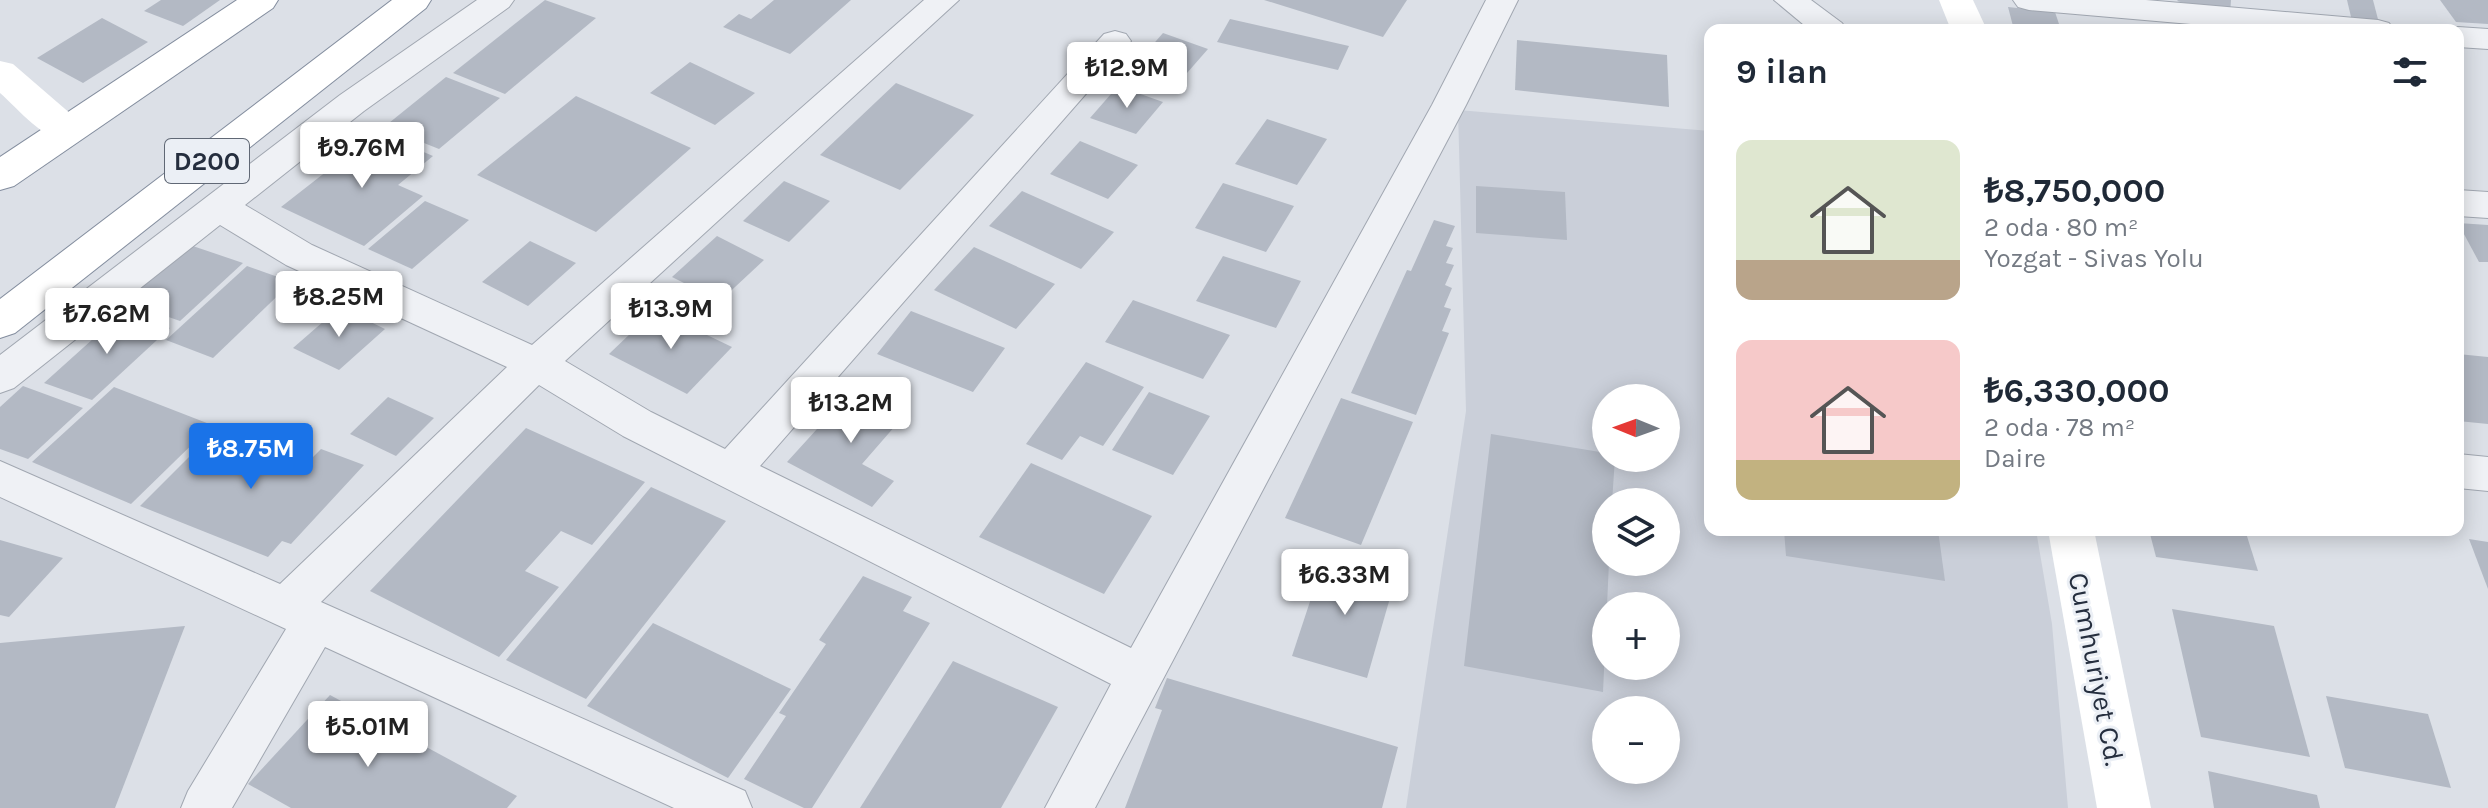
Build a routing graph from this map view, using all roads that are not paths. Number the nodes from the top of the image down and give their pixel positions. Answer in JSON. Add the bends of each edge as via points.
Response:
{"nodes":[{"id":1,"x":261,"y":0,"type":"edge"},
{"id":2,"x":414,"y":0,"type":"edge"},
{"id":3,"x":498,"y":0,"type":"edge"},
{"id":4,"x":943,"y":0,"type":"edge"},
{"id":5,"x":1502,"y":0,"type":"edge"},
{"id":6,"x":1790,"y":0,"type":"edge"},
{"id":7,"x":1956,"y":0,"type":"edge"},
{"id":8,"x":2029,"y":0,"type":"edge"},
{"id":9,"x":1823,"y":24,"type":"edge"},
{"id":10,"x":1966,"y":24,"type":"edge"},
{"id":11,"x":2308,"y":24,"type":"edge"},
{"id":12,"x":2464,"y":37,"type":"edge"},
{"id":13,"x":2488,"y":39,"type":"edge"},
{"id":14,"x":1115,"y":41,"type":"dead end"},
{"id":15,"x":0,"y":73,"type":"edge"},
{"id":16,"x":66,"y":130,"type":"junction"},
{"id":17,"x":0,"y":176,"type":"edge"},
{"id":18,"x":2464,"y":203,"type":"edge"},
{"id":19,"x":2488,"y":205,"type":"edge"},
{"id":20,"x":219,"y":207,"type":"junction"},
{"id":21,"x":0,"y":322,"type":"edge"},
{"id":22,"x":537,"y":364,"type":"junction"},
{"id":23,"x":0,"y":377,"type":"edge"},
{"id":24,"x":731,"y":470,"type":"junction"},
{"id":25,"x":2464,"y":472,"type":"edge"},
{"id":26,"x":2488,"y":474,"type":"edge"},
{"id":27,"x":0,"y":478,"type":"edge"},
{"id":28,"x":2072,"y":536,"type":"edge"},
{"id":29,"x":301,"y":614,"type":"junction"},
{"id":30,"x":1140,"y":676,"type":"junction"},
{"id":31,"x":205,"y":808,"type":"edge"},
{"id":32,"x":728,"y":808,"type":"edge"},
{"id":33,"x":1069,"y":808,"type":"edge"},
{"id":34,"x":2124,"y":808,"type":"edge"}],
"edges":[{"from":1,"to":16,"type":"main road"},
{"from":2,"to":21,"type":"main road","number":"D200"},
{"from":3,"to":20,"type":"street","via":[[352,103]]},
{"from":4,"to":22,"type":"street"},
{"from":5,"to":30,"type":"street"},
{"from":6,"to":9,"type":"street"},
{"from":7,"to":10,"type":"main road"},
{"from":8,"to":11,"type":"street"},
{"from":12,"to":13,"type":"street"},
{"from":14,"to":24,"type":"street"},
{"from":15,"to":16,"type":"main road"},
{"from":16,"to":17,"type":"main road"},
{"from":18,"to":19,"type":"street"},
{"from":20,"to":22,"type":"street","via":[[299,255]]},
{"from":20,"to":23,"type":"street"},
{"from":22,"to":24,"type":"street","via":[[637,424]]},
{"from":22,"to":29,"type":"street"},
{"from":24,"to":30,"type":"street"},
{"from":25,"to":26,"type":"street"},
{"from":27,"to":29,"type":"street"},
{"from":28,"to":34,"type":"main road","name":"Cumhuriyet Cd."},
{"from":29,"to":31,"type":"street"},
{"from":29,"to":32,"type":"street"},
{"from":30,"to":33,"type":"street"}]}
